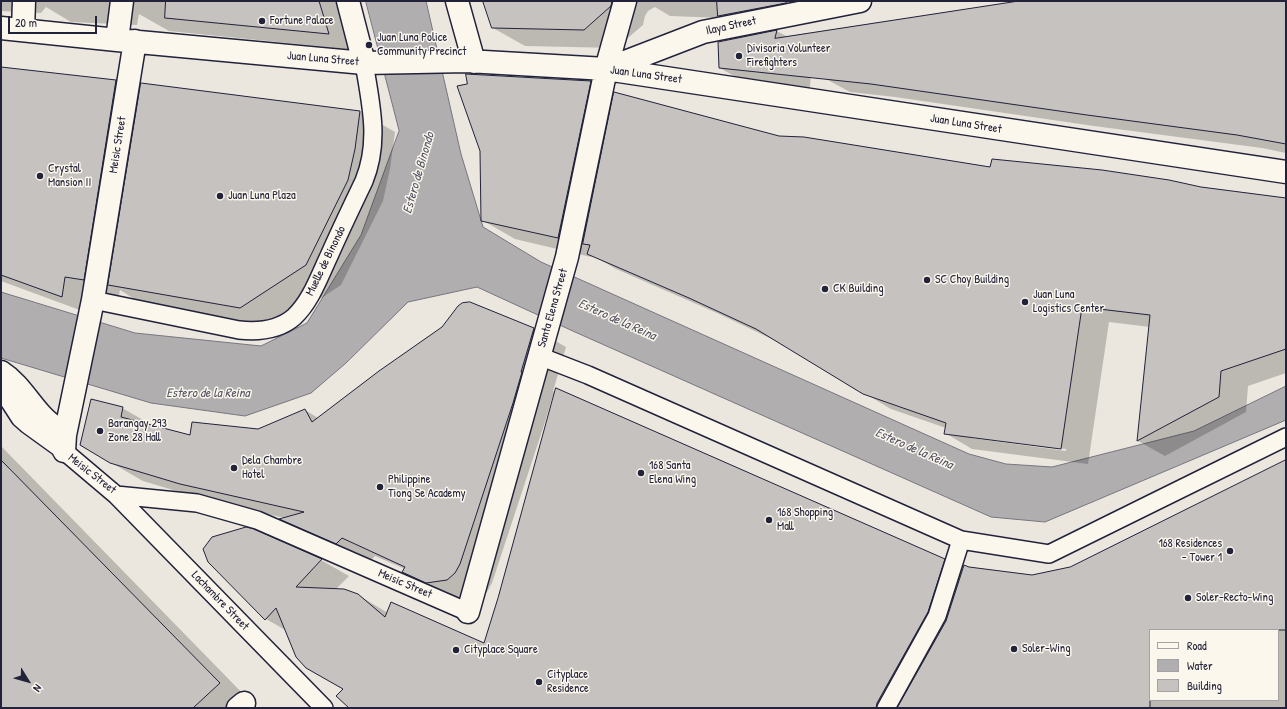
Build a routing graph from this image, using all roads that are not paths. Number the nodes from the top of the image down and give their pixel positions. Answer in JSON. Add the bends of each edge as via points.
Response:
{"nodes":[{"id":1,"x":24,"y":1,"type":"edge"},
{"id":2,"x":122,"y":1,"type":"edge"},
{"id":3,"x":348,"y":1,"type":"edge"},
{"id":4,"x":457,"y":1,"type":"edge"},
{"id":5,"x":625,"y":1,"type":"edge"},
{"id":6,"x":860,"y":1,"type":"edge"},
{"id":7,"x":819,"y":5,"type":"edge"},
{"id":8,"x":1,"y":28,"type":"edge"},
{"id":9,"x":23,"y":30,"type":"junction"},
{"id":10,"x":126,"y":41,"type":"junction"},
{"id":11,"x":471,"y":61,"type":"junction"},
{"id":12,"x":369,"y":63,"type":"junction"},
{"id":13,"x":606,"y":69,"type":"junction"},
{"id":14,"x":1286,"y":172,"type":"edge"},
{"id":15,"x":91,"y":308,"type":"junction"},
{"id":16,"x":539,"y":356,"type":"junction"},
{"id":17,"x":1,"y":372,"type":"edge"},
{"id":18,"x":1,"y":393,"type":"edge"},
{"id":19,"x":1286,"y":437,"type":"edge"},
{"id":20,"x":64,"y":443,"type":"junction"},
{"id":21,"x":116,"y":495,"type":"junction"},
{"id":22,"x":961,"y":540,"type":"junction"},
{"id":23,"x":468,"y":612,"type":"joint"},
{"id":24,"x":324,"y":708,"type":"edge"},
{"id":25,"x":886,"y":708,"type":"edge"}],
"edges":[{"from":1,"to":9,"type":"street"},
{"from":2,"to":10,"type":"street","name":"Meisic Street"},
{"from":3,"to":12,"type":"street","name":"Muelle de Binondo"},
{"from":4,"to":11,"type":"street"},
{"from":5,"to":13,"type":"street","name":"Santa Elena Street"},
{"from":6,"to":7,"type":"street","name":"Ilaya Street"},
{"from":7,"to":13,"type":"street","name":"Ilaya Street","via":[[703,32]]},
{"from":8,"to":9,"type":"street","name":"Juan Luna Street"},
{"from":9,"to":10,"type":"street","name":"Juan Luna Street"},
{"from":10,"to":12,"type":"street","name":"Juan Luna Street"},
{"from":10,"to":15,"type":"street","name":"Meisic Street"},
{"from":11,"to":12,"type":"street","name":"Juan Luna Street"},
{"from":11,"to":13,"type":"street","name":"Juan Luna Street"},
{"from":12,"to":15,"type":"lane","name":"Muelle de Binondo","via":[[374,132],[370,163],[364,182],[310,296],[293,317],[279,326],[252,331]]},
{"from":13,"to":14,"type":"street","name":"Juan Luna Street"},
{"from":13,"to":16,"type":"street","name":"Santa Elena Street","via":[[567,257]]},
{"from":15,"to":20,"type":"street","name":"Meisic Street"},
{"from":16,"to":22,"type":"lane"},
{"from":16,"to":23,"type":"street","name":"Santa Elena Street"},
{"from":17,"to":20,"type":"street","via":[[17,385],[53,426]]},
{"from":18,"to":20,"type":"lane","via":[[24,421]]},
{"from":19,"to":22,"type":"lane","via":[[1049,554]]},
{"from":20,"to":21,"type":"lane","name":"Meisic Street"},
{"from":21,"to":23,"type":"lane","name":"Meisic Street","via":[[197,503],[257,520]]},
{"from":21,"to":24,"type":"lane","name":"Lachambre Street"},
{"from":22,"to":25,"type":"lane","via":[[937,616]]}]}
